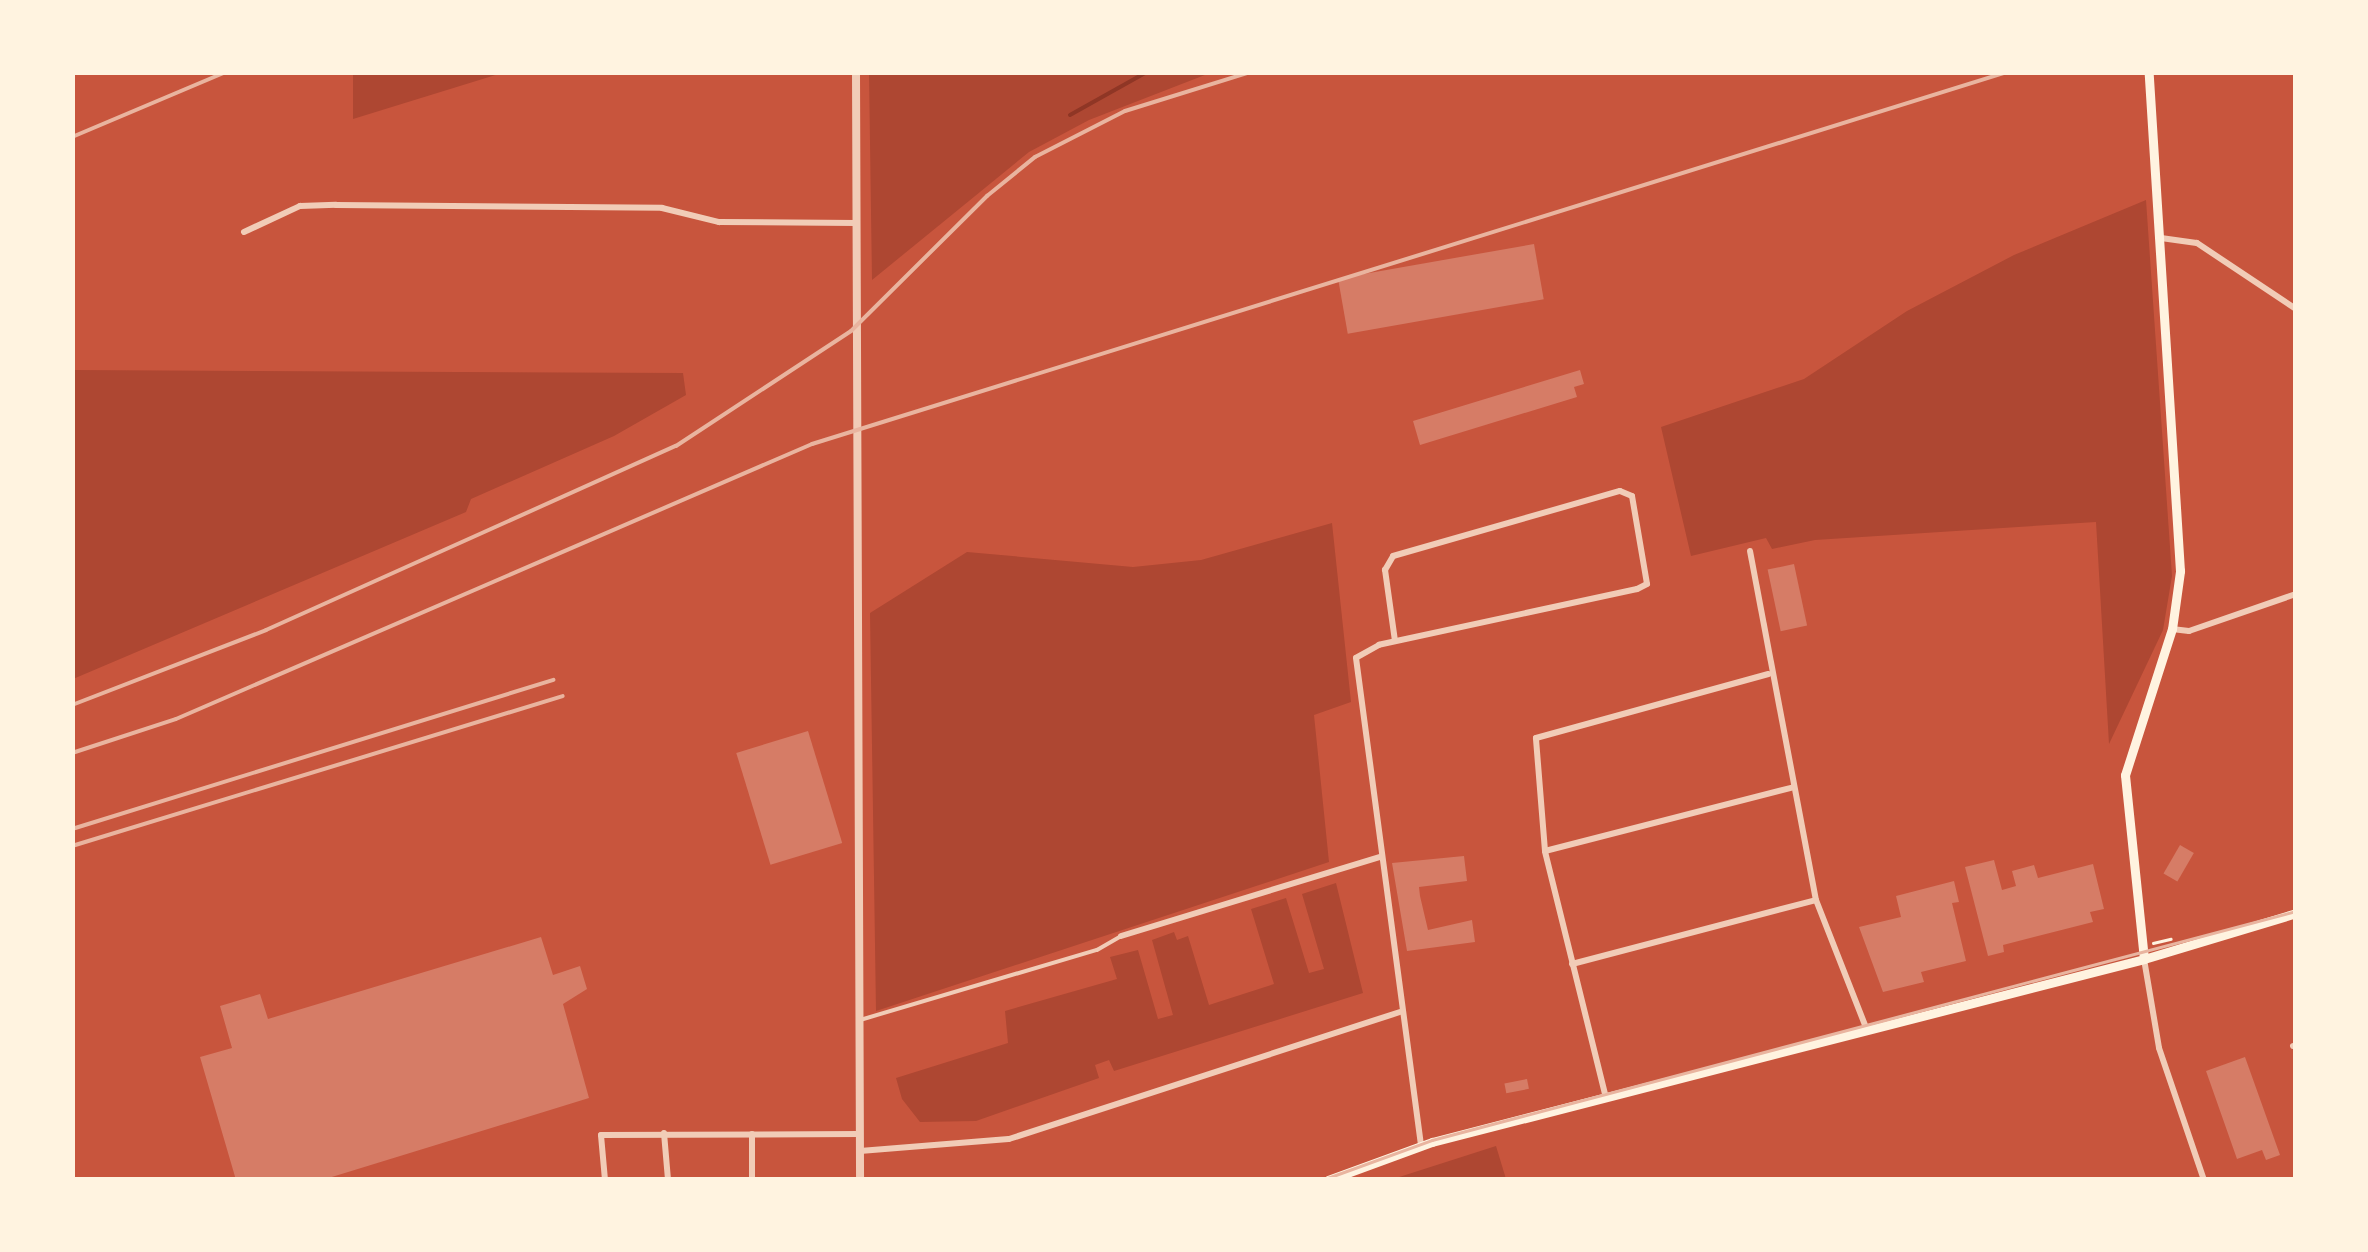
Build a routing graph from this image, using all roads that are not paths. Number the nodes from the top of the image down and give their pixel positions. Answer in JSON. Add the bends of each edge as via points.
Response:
{"nodes":[{"id":1,"x":856,"y":72,"type":"edge"},
{"id":2,"x":2149,"y":72,"type":"edge"},
{"id":3,"x":856,"y":222,"type":"junction"},
{"id":4,"x":244,"y":232,"type":"dead end"},
{"id":5,"x":2161,"y":238,"type":"junction"},
{"id":6,"x":2296,"y":309,"type":"edge"},
{"id":7,"x":1750,"y":550,"type":"dead end"},
{"id":8,"x":2296,"y":594,"type":"edge"},
{"id":9,"x":2172,"y":629,"type":"junction"},
{"id":10,"x":1395,"y":642,"type":"junction"},
{"id":11,"x":1768,"y":674,"type":"junction"},
{"id":12,"x":1791,"y":788,"type":"junction"},
{"id":13,"x":1545,"y":851,"type":"junction"},
{"id":14,"x":1380,"y":857,"type":"junction"},
{"id":15,"x":1816,"y":900,"type":"junction"},
{"id":16,"x":2296,"y":913,"type":"edge"},
{"id":17,"x":1121,"y":936,"type":"joint"},
{"id":18,"x":2144,"y":959,"type":"junction"},
{"id":19,"x":1572,"y":964,"type":"junction"},
{"id":20,"x":1400,"y":1012,"type":"junction"},
{"id":21,"x":860,"y":1020,"type":"junction"},
{"id":22,"x":1867,"y":1030,"type":"junction"},
{"id":23,"x":1606,"y":1098,"type":"junction"},
{"id":24,"x":664,"y":1133,"type":"junction"},
{"id":25,"x":752,"y":1134,"type":"junction"},
{"id":26,"x":860,"y":1134,"type":"junction"},
{"id":27,"x":1420,"y":1146,"type":"junction"},
{"id":28,"x":860,"y":1150,"type":"junction"},
{"id":29,"x":605,"y":1180,"type":"edge"},
{"id":30,"x":668,"y":1180,"type":"edge"},
{"id":31,"x":752,"y":1180,"type":"edge"},
{"id":32,"x":860,"y":1180,"type":"edge"},
{"id":33,"x":1328,"y":1180,"type":"edge"},
{"id":34,"x":2204,"y":1180,"type":"edge"}],
"edges":[{"from":1,"to":3,"type":"street"},
{"from":2,"to":5,"type":"main road"},
{"from":3,"to":4,"type":"street","via":[[720,222],[662,208],[336,205],[300,206]]},
{"from":3,"to":21,"type":"street"},
{"from":5,"to":6,"type":"street","via":[[2197,243]]},
{"from":5,"to":9,"type":"main road","via":[[2180,558]]},
{"from":7,"to":11,"type":"street"},
{"from":8,"to":9,"type":"street","via":[[2199,628]]},
{"from":9,"to":18,"type":"main road","via":[[2124,775]]},
{"from":10,"to":10,"type":"street","via":[[1647,584],[1632,496],[1620,491],[1392,556],[1385,570]]},
{"from":10,"to":14,"type":"street","via":[[1356,658]]},
{"from":11,"to":12,"type":"street"},
{"from":11,"to":13,"type":"street","via":[[1538,734]]},
{"from":12,"to":13,"type":"street"},
{"from":12,"to":15,"type":"street"},
{"from":13,"to":19,"type":"street"},
{"from":14,"to":17,"type":"street"},
{"from":14,"to":20,"type":"street"},
{"from":15,"to":19,"type":"street"},
{"from":15,"to":22,"type":"street"},
{"from":16,"to":18,"type":"main road"},
{"from":17,"to":21,"type":"lane","via":[[1097,950]]},
{"from":18,"to":22,"type":"main road"},
{"from":18,"to":34,"type":"street","via":[[2159,1048]]},
{"from":19,"to":23,"type":"street"},
{"from":20,"to":27,"type":"street"},
{"from":20,"to":28,"type":"street","via":[[1008,1139]]},
{"from":21,"to":26,"type":"street"},
{"from":22,"to":23,"type":"main road"},
{"from":23,"to":27,"type":"main road"},
{"from":24,"to":25,"type":"street"},
{"from":24,"to":29,"type":"street","via":[[601,1135]]},
{"from":24,"to":30,"type":"street"},
{"from":25,"to":26,"type":"street"},
{"from":25,"to":31,"type":"street"},
{"from":26,"to":28,"type":"street"},
{"from":27,"to":33,"type":"main road"},
{"from":28,"to":32,"type":"street"}]}
